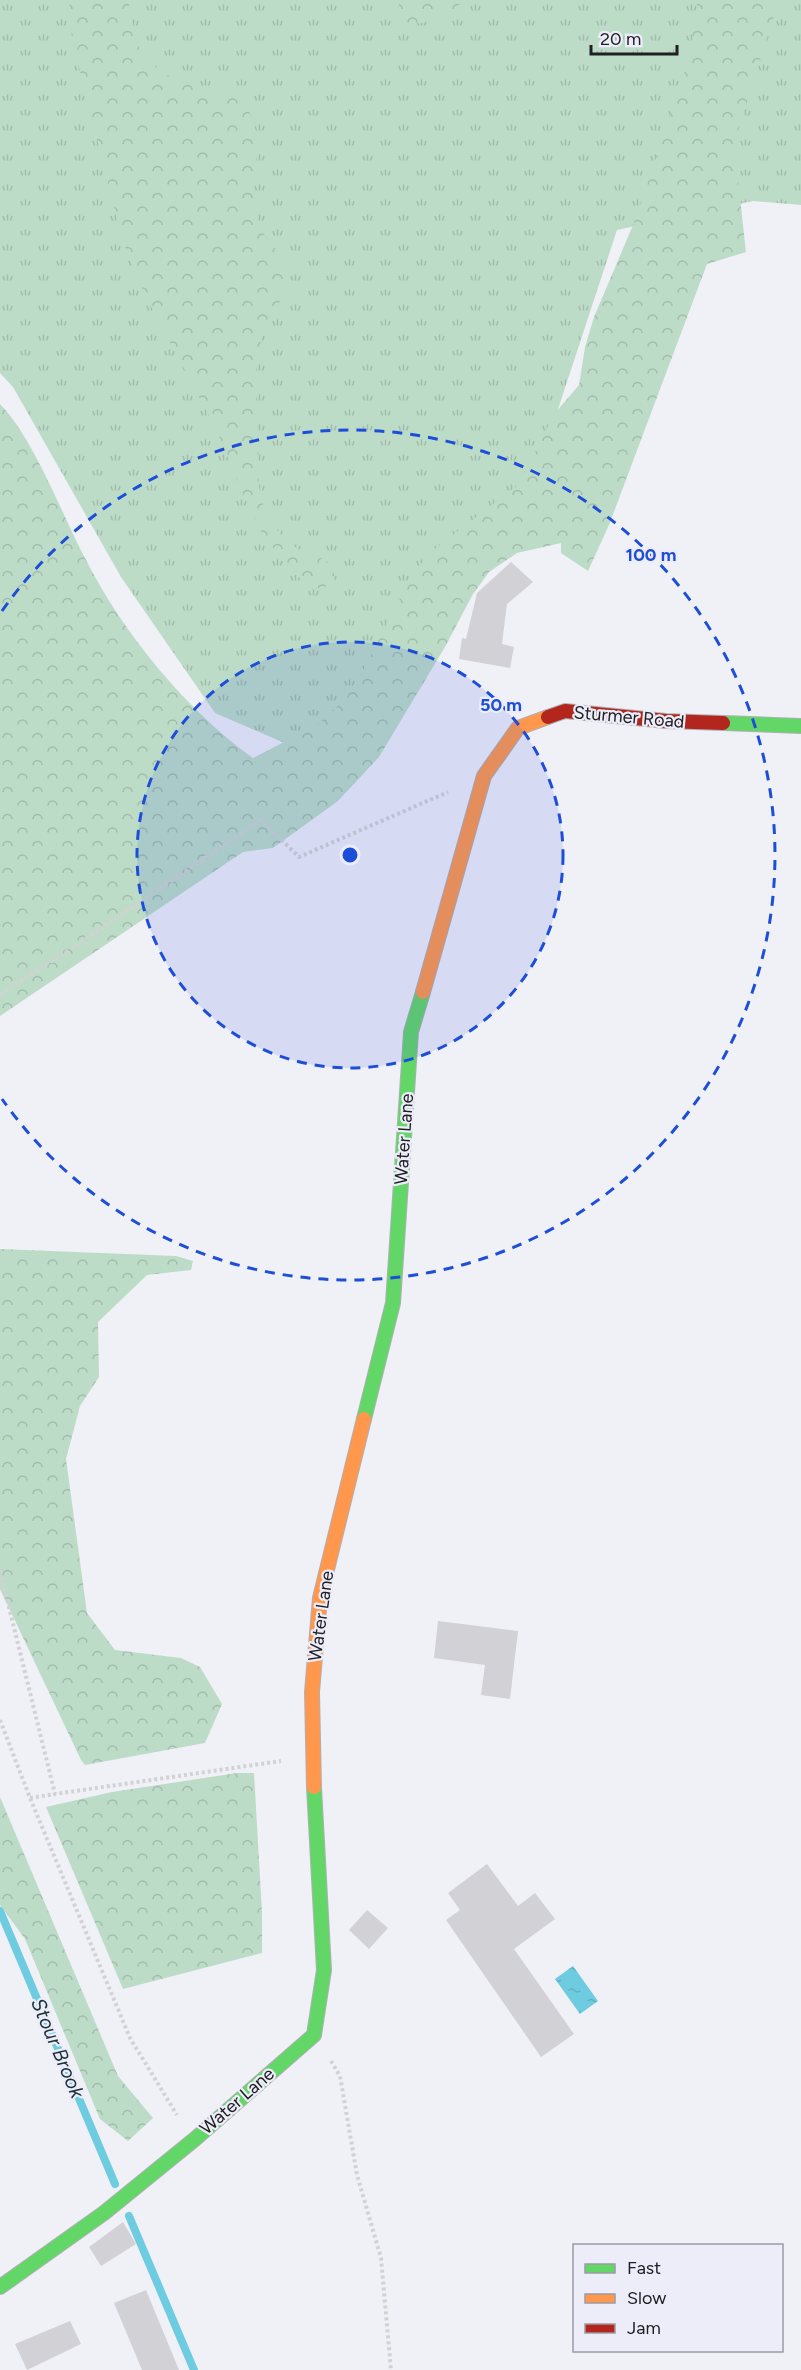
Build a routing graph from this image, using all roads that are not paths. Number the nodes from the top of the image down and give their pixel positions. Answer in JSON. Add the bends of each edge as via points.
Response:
{"nodes":[{"id":1,"x":801,"y":726,"type":"edge"},
{"id":2,"x":484,"y":776,"type":"joint"},
{"id":3,"x":0,"y":2287,"type":"edge"}],
"edges":[{"from":1,"to":2,"type":"main road","name":"Sturmer Road","via":[[666,721],[565,711],[518,728]]},
{"from":2,"to":3,"type":"main road","name":"Water Lane","via":[[411,1032],[393,1303],[320,1598],[312,1692],[312,1758],[324,1970],[314,2035],[104,2213]]}]}
